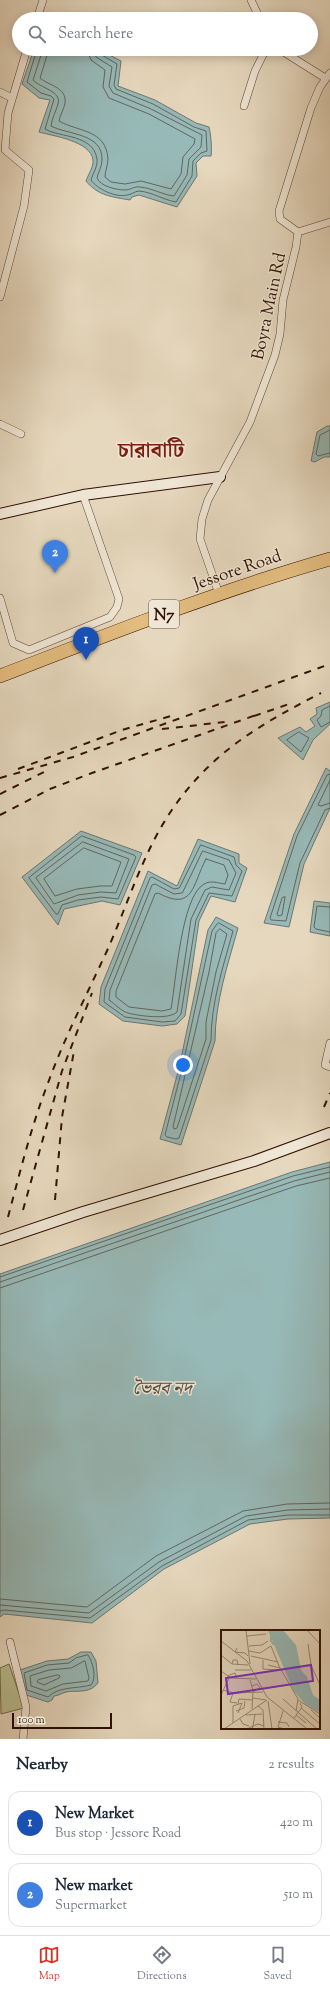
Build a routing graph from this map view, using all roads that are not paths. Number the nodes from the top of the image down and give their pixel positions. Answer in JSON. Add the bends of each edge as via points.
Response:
{"nodes":[{"id":1,"x":43,"y":0,"type":"edge"},
{"id":2,"x":251,"y":0,"type":"edge"},
{"id":3,"x":39,"y":12,"type":"edge"},
{"id":4,"x":257,"y":12,"type":"edge"},
{"id":5,"x":25,"y":56,"type":"edge"},
{"id":6,"x":262,"y":56,"type":"edge"},
{"id":7,"x":292,"y":56,"type":"edge"},
{"id":8,"x":328,"y":75,"type":"edge"},
{"id":9,"x":0,"y":92,"type":"edge"},
{"id":10,"x":12,"y":98,"type":"junction"},
{"id":11,"x":244,"y":106,"type":"dead end"},
{"id":12,"x":330,"y":222,"type":"edge"},
{"id":13,"x":298,"y":232,"type":"junction"},
{"id":14,"x":0,"y":297,"type":"edge"},
{"id":15,"x":0,"y":424,"type":"edge"},
{"id":16,"x":21,"y":434,"type":"dead end"},
{"id":17,"x":220,"y":477,"type":"junction"},
{"id":18,"x":83,"y":495,"type":"junction"},
{"id":19,"x":0,"y":514,"type":"edge"},
{"id":20,"x":330,"y":559,"type":"edge"},
{"id":21,"x":330,"y":567,"type":"edge"},
{"id":22,"x":219,"y":594,"type":"junction"},
{"id":23,"x":0,"y":598,"type":"edge"},
{"id":24,"x":30,"y":650,"type":"junction"},
{"id":25,"x":32,"y":663,"type":"junction"},
{"id":26,"x":0,"y":676,"type":"edge"},
{"id":27,"x":0,"y":683,"type":"edge"},
{"id":28,"x":330,"y":1043,"type":"edge"},
{"id":29,"x":330,"y":1067,"type":"edge"},
{"id":30,"x":330,"y":1133,"type":"edge"},
{"id":31,"x":0,"y":1240,"type":"edge"},
{"id":32,"x":10,"y":1642,"type":"dead end"},
{"id":33,"x":23,"y":1739,"type":"edge"}],
"edges":[{"from":1,"to":3,"type":"street"},
{"from":2,"to":4,"type":"street"},
{"from":5,"to":10,"type":"street"},
{"from":6,"to":11,"type":"street"},
{"from":7,"to":8,"type":"street"},
{"from":8,"to":13,"type":"street","name":"Boyra Main Rd","via":[[311,108],[279,211],[280,219]]},
{"from":9,"to":10,"type":"street"},
{"from":10,"to":14,"type":"street","via":[[5,150],[29,170],[24,206]]},
{"from":12,"to":13,"type":"street"},
{"from":13,"to":17,"type":"street","name":"Boyra Main Rd","via":[[283,300],[275,355],[250,422]]},
{"from":15,"to":16,"type":"street"},
{"from":17,"to":18,"type":"street"},
{"from":17,"to":22,"type":"street","name":"Boyra Main Rd","via":[[208,500],[202,519],[200,539]]},
{"from":18,"to":19,"type":"street"},
{"from":18,"to":24,"type":"street","via":[[119,599],[117,607],[110,617]]},
{"from":20,"to":22,"type":"highway","name":"Jessore Road","number":"N7"},
{"from":21,"to":27,"type":"highway","name":"Jessore Road","number":"N7","via":[[146,628]]},
{"from":22,"to":25,"type":"highway","name":"Jessore Road","number":"N7"},
{"from":23,"to":24,"type":"street","via":[[14,643]]},
{"from":24,"to":25,"type":"street"},
{"from":25,"to":26,"type":"highway","name":"Jessore Road","number":"N7"},
{"from":28,"to":29,"type":"street","via":[[325,1065]]},
{"from":30,"to":31,"type":"street","via":[[254,1161],[83,1212]]},
{"from":32,"to":33,"type":"street","via":[[26,1707]]}]}
